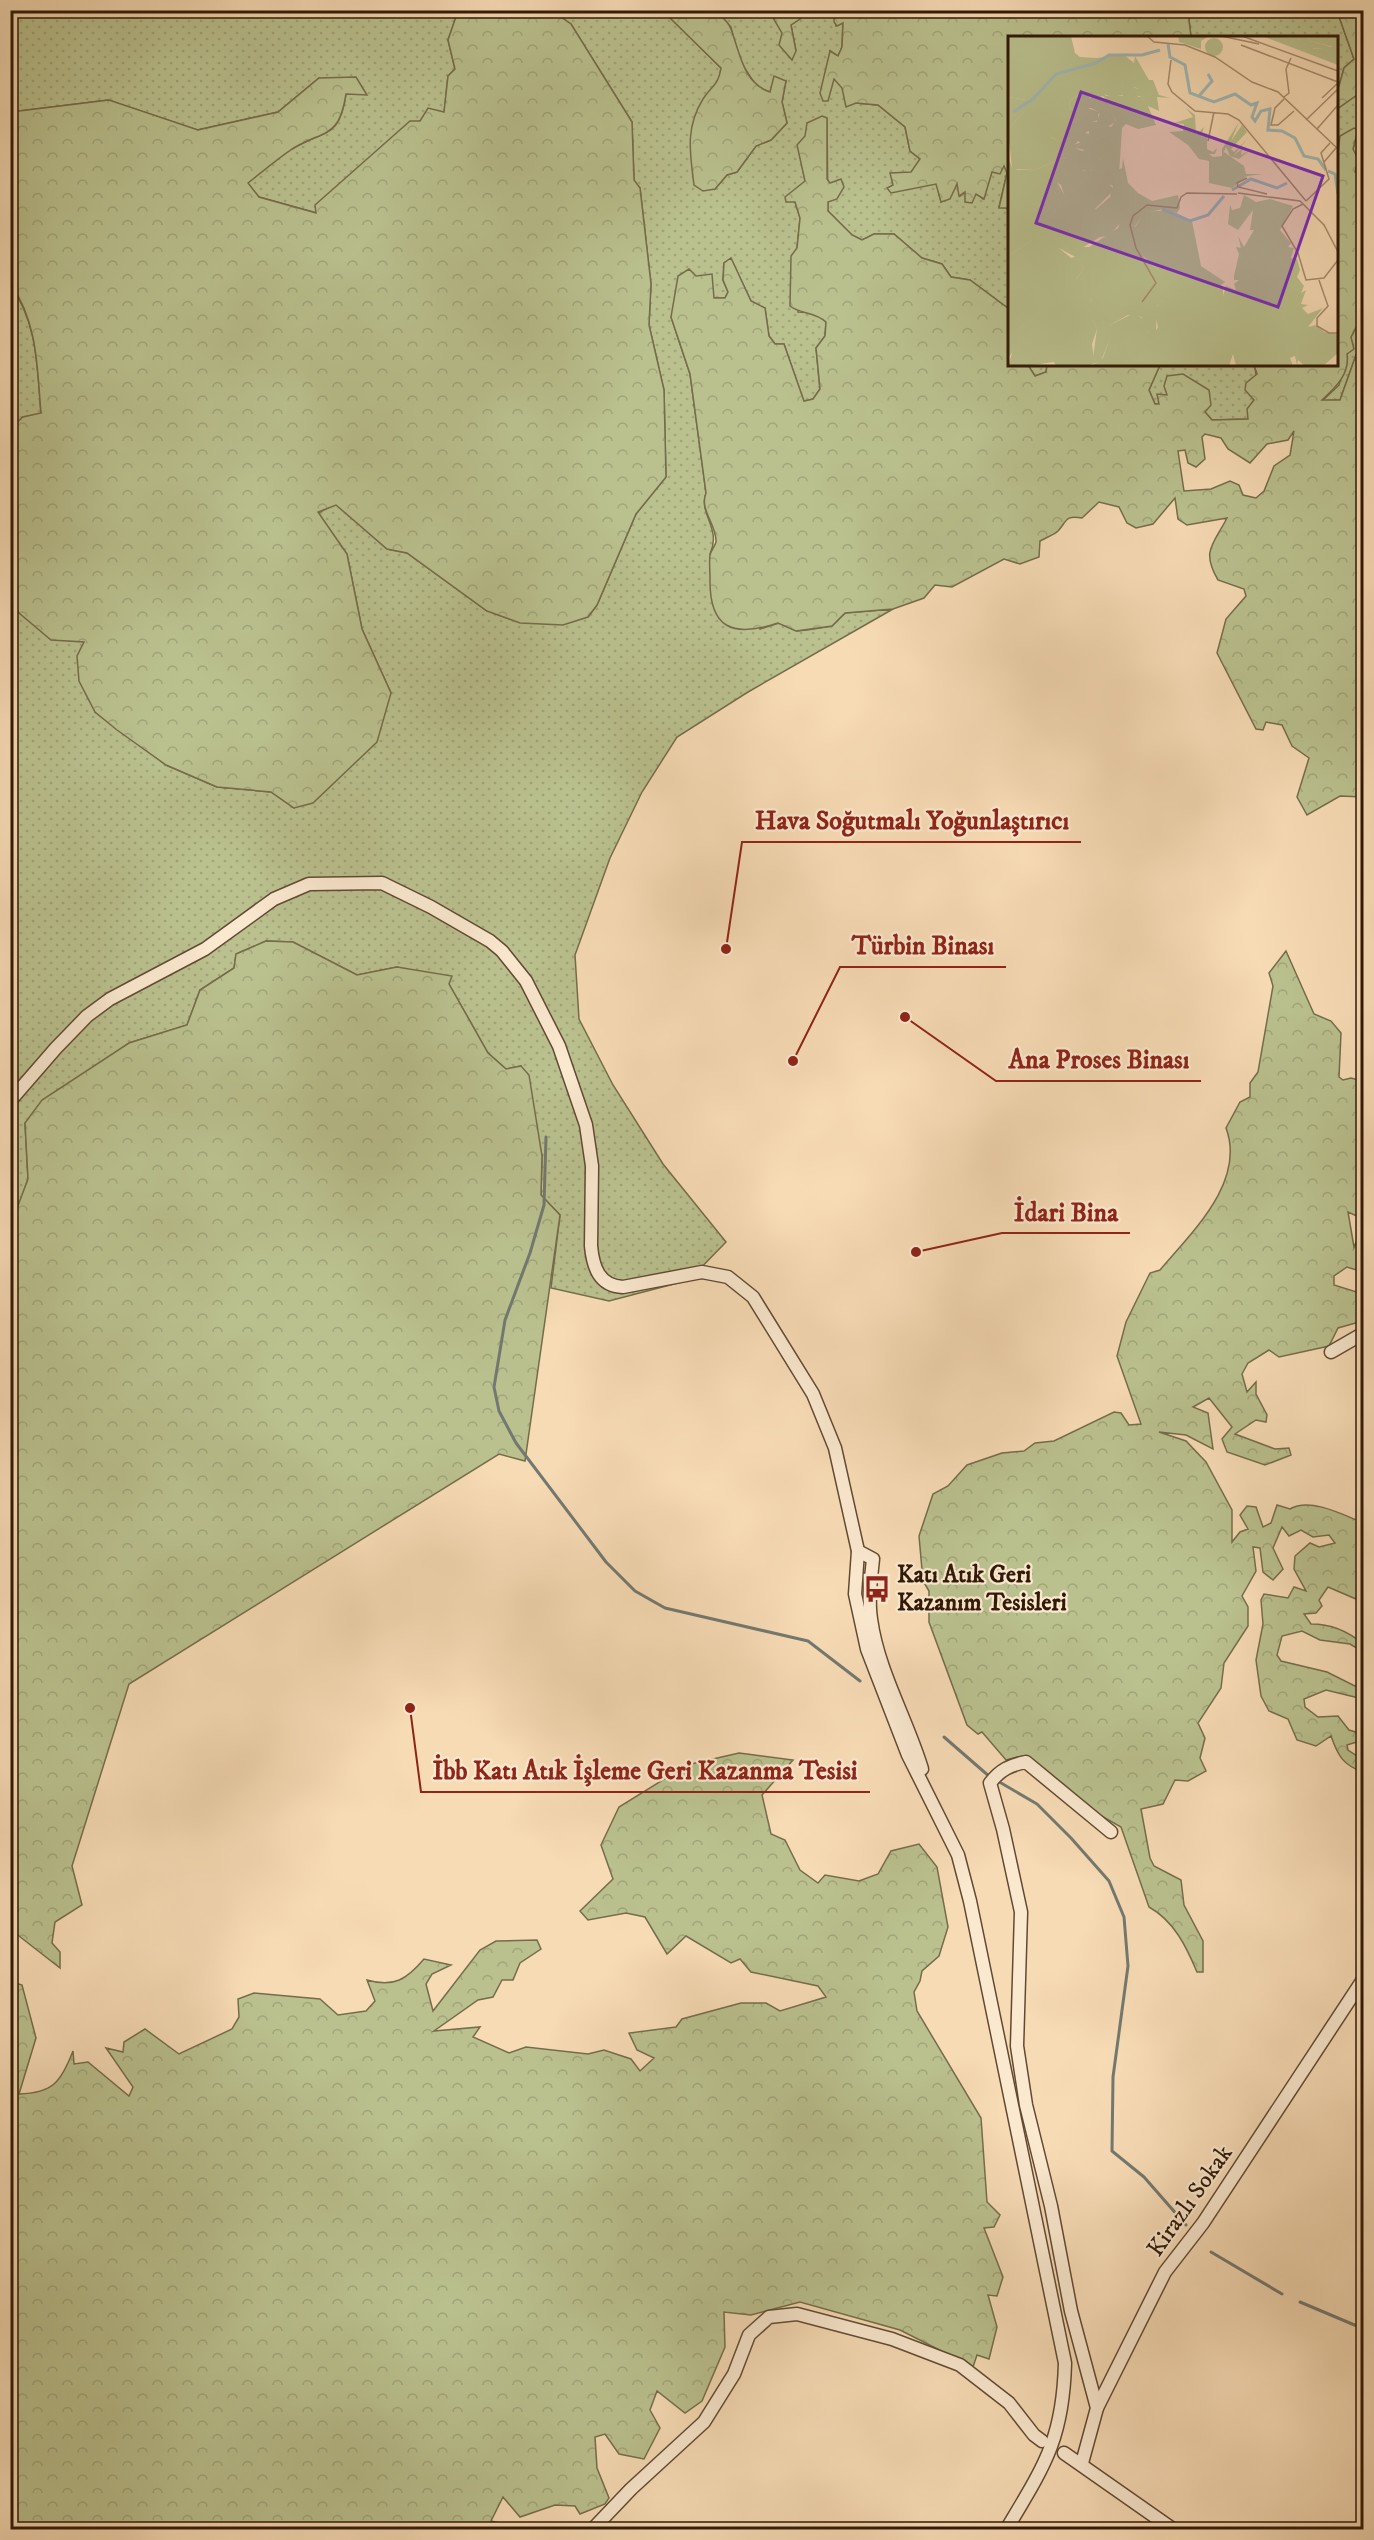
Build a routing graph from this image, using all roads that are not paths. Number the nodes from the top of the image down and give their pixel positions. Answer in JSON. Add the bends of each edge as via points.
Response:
{"nodes":[{"id":1,"x":10,"y":1101,"type":"edge"},
{"id":2,"x":1364,"y":1333,"type":"edge"},
{"id":3,"x":1331,"y":1352,"type":"dead end"},
{"id":4,"x":1111,"y":1832,"type":"dead end"},
{"id":5,"x":1364,"y":1978,"type":"edge"},
{"id":6,"x":1096,"y":2408,"type":"junction"},
{"id":7,"x":1042,"y":2441,"type":"dead end"},
{"id":8,"x":1064,"y":2453,"type":"dead end"},
{"id":9,"x":1082,"y":2463,"type":"junction"},
{"id":10,"x":592,"y":2529,"type":"edge"},
{"id":11,"x":1006,"y":2529,"type":"edge"},
{"id":12,"x":1174,"y":2529,"type":"edge"}],
"edges":[{"from":1,"to":11,"type":"street","via":[[87,1016],[110,999],[205,949],[285,892],[309,884],[382,883],[502,951],[526,981],[559,1046],[579,1099],[592,1166],[592,1260],[601,1278],[614,1287],[622,1287],[702,1272],[717,1273],[740,1284],[753,1297],[813,1394],[826,1423],[858,1551],[855,1594],[867,1649],[908,1755],[948,1830],[965,1876],[1065,2363],[1064,2401],[1057,2434],[1047,2460]]},
{"from":2,"to":3,"type":"street"},
{"from":4,"to":6,"type":"street","via":[[1026,1762],[999,1772],[990,1783],[1021,1912],[1017,2046],[1026,2105]]},
{"from":5,"to":6,"type":"street","name":"Kirazlı Sokak","via":[[1203,2223],[1165,2272]]},
{"from":6,"to":9,"type":"street","name":"Kirazlı Sokak"},
{"from":7,"to":10,"type":"street","via":[[1009,2403],[960,2365],[891,2339],[797,2314],[769,2317],[749,2335],[734,2374],[704,2422]]},
{"from":8,"to":9,"type":"street"},
{"from":9,"to":12,"type":"street"}]}
